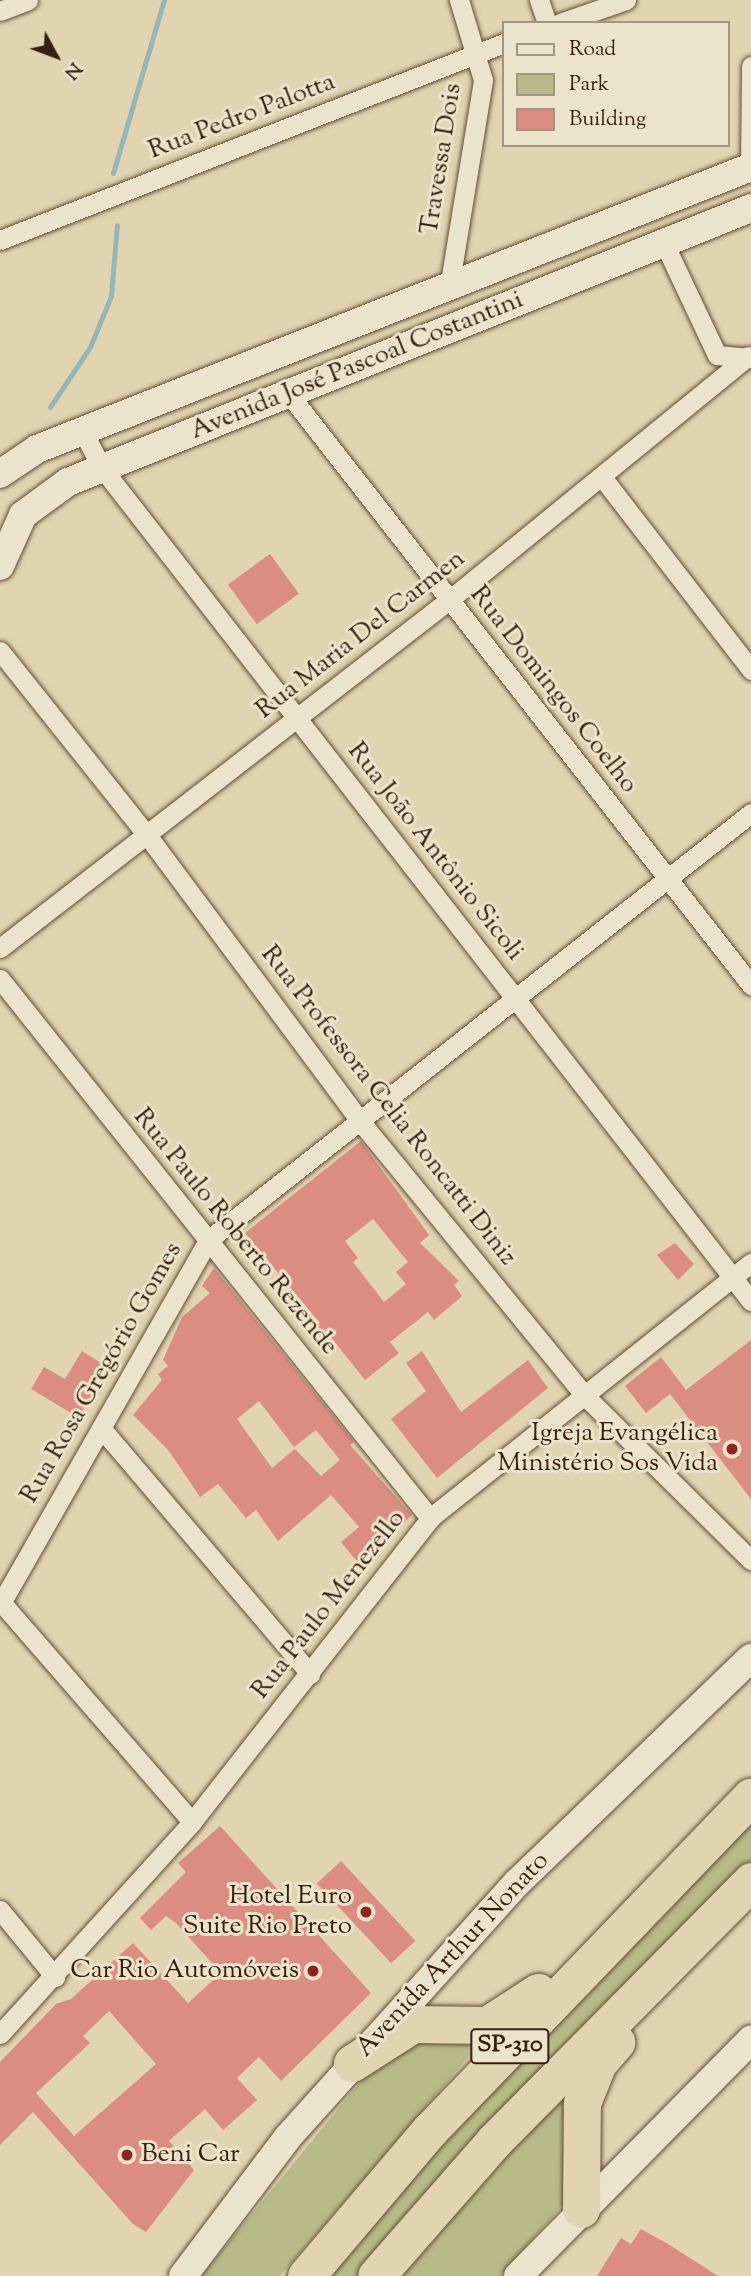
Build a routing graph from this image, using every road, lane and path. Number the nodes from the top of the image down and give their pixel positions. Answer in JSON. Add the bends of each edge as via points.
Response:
{"nodes":[{"id":1,"x":28,"y":0,"type":"edge"},
{"id":2,"x":459,"y":0,"type":"edge"},
{"id":3,"x":539,"y":0,"type":"edge"},
{"id":4,"x":626,"y":0,"type":"edge"},
{"id":5,"x":0,"y":10,"type":"edge"},
{"id":6,"x":546,"y":21,"type":"edge"},
{"id":7,"x":566,"y":21,"type":"edge"},
{"id":8,"x":503,"y":43,"type":"edge"},
{"id":9,"x":475,"y":54,"type":"junction"},
{"id":10,"x":751,"y":66,"type":"edge"},
{"id":11,"x":751,"y":167,"type":"edge"},
{"id":12,"x":649,"y":208,"type":"junction"},
{"id":13,"x":751,"y":208,"type":"edge"},
{"id":14,"x":0,"y":240,"type":"edge"},
{"id":15,"x":664,"y":243,"type":"junction"},
{"id":16,"x":449,"y":288,"type":"junction"},
{"id":17,"x":750,"y":357,"type":"edge"},
{"id":18,"x":288,"y":393,"type":"junction"},
{"id":19,"x":83,"y":432,"type":"junction"},
{"id":20,"x":102,"y":468,"type":"junction"},
{"id":21,"x":0,"y":474,"type":"edge"},
{"id":22,"x":602,"y":477,"type":"junction"},
{"id":23,"x":0,"y":566,"type":"edge"},
{"id":24,"x":449,"y":600,"type":"junction"},
{"id":25,"x":3,"y":658,"type":"edge"},
{"id":26,"x":751,"y":670,"type":"edge"},
{"id":27,"x":298,"y":719,"type":"junction"},
{"id":28,"x":751,"y":813,"type":"edge"},
{"id":29,"x":147,"y":835,"type":"junction"},
{"id":30,"x":668,"y":878,"type":"junction"},
{"id":31,"x":0,"y":948,"type":"edge"},
{"id":32,"x":0,"y":979,"type":"edge"},
{"id":33,"x":751,"y":985,"type":"edge"},
{"id":34,"x":516,"y":998,"type":"junction"},
{"id":35,"x":360,"y":1121,"type":"junction"},
{"id":36,"x":208,"y":1240,"type":"junction"},
{"id":37,"x":751,"y":1263,"type":"edge"},
{"id":38,"x":732,"y":1278,"type":"junction"},
{"id":39,"x":751,"y":1301,"type":"edge"},
{"id":40,"x":584,"y":1395,"type":"junction"},
{"id":41,"x":101,"y":1428,"type":"junction"},
{"id":42,"x":430,"y":1518,"type":"junction"},
{"id":43,"x":751,"y":1560,"type":"edge"},
{"id":44,"x":1,"y":1604,"type":"edge"},
{"id":45,"x":751,"y":1658,"type":"edge"},
{"id":46,"x":310,"y":1674,"type":"junction"},
{"id":47,"x":751,"y":1796,"type":"edge"},
{"id":48,"x":192,"y":1822,"type":"junction"},
{"id":49,"x":721,"y":1823,"type":"junction"},
{"id":50,"x":751,"y":1881,"type":"edge"},
{"id":51,"x":751,"y":1901,"type":"edge"},
{"id":52,"x":0,"y":1910,"type":"edge"},
{"id":53,"x":55,"y":1977,"type":"junction"},
{"id":54,"x":0,"y":2035,"type":"edge"},
{"id":55,"x":751,"y":2040,"type":"edge"},
{"id":56,"x":352,"y":2063,"type":"junction"},
{"id":57,"x":581,"y":2209,"type":"junction"},
{"id":58,"x":183,"y":2276,"type":"edge"},
{"id":59,"x":306,"y":2276,"type":"edge"},
{"id":60,"x":376,"y":2276,"type":"edge"},
{"id":61,"x":517,"y":2276,"type":"edge"}],
"edges":[{"from":1,"to":5,"type":"street"},
{"from":2,"to":9,"type":"street","name":"Travessa Dois"},
{"from":3,"to":6,"type":"street"},
{"from":4,"to":7,"type":"street"},
{"from":8,"to":9,"type":"street","name":"Rua Pedro Palotta"},
{"from":9,"to":14,"type":"street","name":"Rua Pedro Palotta"},
{"from":9,"to":16,"type":"street","name":"Travessa Dois","via":[[483,80]]},
{"from":10,"to":11,"type":"street"},
{"from":11,"to":12,"type":"main road","name":"Avenida José Pascoal Costantini"},
{"from":12,"to":15,"type":"main road"},
{"from":12,"to":16,"type":"main road","name":"Avenida José Pascoal Costantini"},
{"from":13,"to":15,"type":"main road","name":"Avenida José Pascoal Costantini"},
{"from":15,"to":17,"type":"street","via":[[717,355]]},
{"from":15,"to":18,"type":"main road","name":"Avenida José Pascoal Costantini"},
{"from":16,"to":19,"type":"main road","name":"Avenida José Pascoal Costantini"},
{"from":17,"to":22,"type":"street","name":"Rua Maria Del Carmen"},
{"from":18,"to":20,"type":"main road","name":"Avenida José Pascoal Costantini"},
{"from":18,"to":24,"type":"street","name":"Rua Domingos Coelho"},
{"from":19,"to":20,"type":"street","name":"Rua João Antônio Sicoli"},
{"from":19,"to":21,"type":"main road","name":"Avenida José Pascoal Costantini","via":[[15,460]]},
{"from":20,"to":23,"type":"main road","name":"Avenida José Pascoal Costantini","via":[[44,495],[23,515]]},
{"from":20,"to":27,"type":"street","name":"Rua João Antônio Sicoli"},
{"from":22,"to":24,"type":"street","name":"Rua Maria Del Carmen"},
{"from":22,"to":26,"type":"street"},
{"from":24,"to":27,"type":"street","name":"Rua Maria Del Carmen"},
{"from":24,"to":30,"type":"street","name":"Rua Domingos Coelho"},
{"from":25,"to":29,"type":"street","name":"Rua Professora Celia Roncatti Diniz"},
{"from":27,"to":29,"type":"street","name":"Rua Maria Del Carmen"},
{"from":27,"to":34,"type":"street","name":"Rua João Antônio Sicoli"},
{"from":28,"to":30,"type":"street"},
{"from":29,"to":31,"type":"street","name":"Rua Maria Del Carmen"},
{"from":29,"to":35,"type":"street","name":"Rua Professora Celia Roncatti Diniz"},
{"from":30,"to":33,"type":"street","name":"Rua Domingos Coelho"},
{"from":30,"to":34,"type":"street"},
{"from":32,"to":36,"type":"street","name":"Rua Paulo Roberto Rezende"},
{"from":34,"to":35,"type":"street"},
{"from":34,"to":38,"type":"street","name":"Rua João Antônio Sicoli"},
{"from":35,"to":36,"type":"street"},
{"from":35,"to":40,"type":"street","name":"Rua Professora Celia Roncatti Diniz"},
{"from":36,"to":41,"type":"street","name":"Rua Rosa Gregório Gomes"},
{"from":36,"to":42,"type":"street","name":"Rua Paulo Roberto Rezende"},
{"from":37,"to":38,"type":"street","name":"Rua Paulo Menezello"},
{"from":38,"to":39,"type":"street","name":"Rua João Antônio Sicoli"},
{"from":38,"to":40,"type":"street","name":"Rua Paulo Menezello"},
{"from":40,"to":42,"type":"street","name":"Rua Paulo Menezello"},
{"from":40,"to":43,"type":"street","name":"Rua Professora Celia Roncatti Diniz"},
{"from":41,"to":44,"type":"street","name":"Rua Rosa Gregório Gomes"},
{"from":41,"to":46,"type":"street"},
{"from":42,"to":46,"type":"street","name":"Rua Paulo Menezello"},
{"from":44,"to":48,"type":"street"},
{"from":45,"to":56,"type":"main road","name":"Avenida Arthur Nonato","via":[[518,1882]]},
{"from":46,"to":48,"type":"street","name":"Rua Paulo Menezello"},
{"from":47,"to":49,"type":"highway","number":"SP-310"},
{"from":48,"to":53,"type":"street","name":"Rua Paulo Menezello"},
{"from":49,"to":56,"type":"highway","via":[[514,2012],[486,2025],[413,2024]]},
{"from":49,"to":59,"type":"highway","number":"SP-310","via":[[430,2130]]},
{"from":50,"to":60,"type":"highway","number":"SP-310","via":[[494,2141]]},
{"from":51,"to":57,"type":"highway","via":[[598,2063],[582,2103]]},
{"from":52,"to":53,"type":"street"},
{"from":53,"to":54,"type":"street","name":"Rua Paulo Menezello"},
{"from":55,"to":57,"type":"main road"},
{"from":56,"to":58,"type":"main road","name":"Avenida Arthur Nonato","via":[[288,2137]]},
{"from":57,"to":61,"type":"main road"}]}
